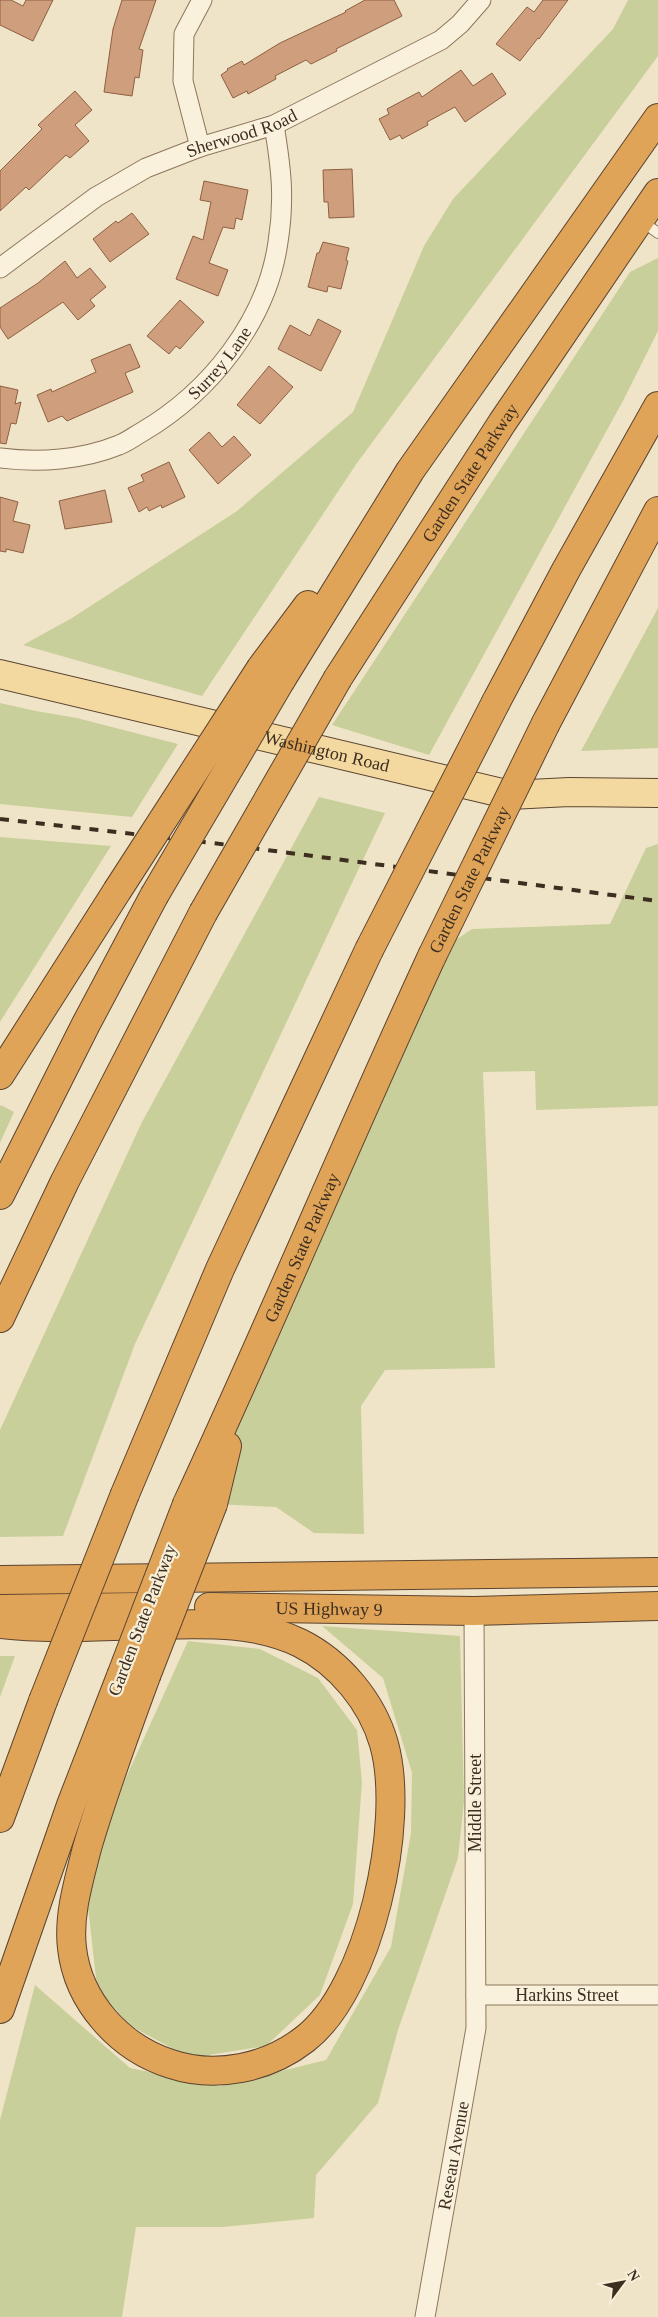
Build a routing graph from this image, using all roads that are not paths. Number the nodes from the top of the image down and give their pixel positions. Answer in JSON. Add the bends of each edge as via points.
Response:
{"nodes":[{"id":1,"x":202,"y":0,"type":"edge"},
{"id":2,"x":481,"y":0,"type":"edge"},
{"id":3,"x":658,"y":118,"type":"edge"},
{"id":4,"x":274,"y":125,"type":"junction"},
{"id":5,"x":200,"y":147,"type":"junction"},
{"id":6,"x":658,"y":193,"type":"edge"},
{"id":7,"x":649,"y":227,"type":"edge"},
{"id":8,"x":0,"y":268,"type":"edge"},
{"id":9,"x":658,"y":406,"type":"edge"},
{"id":10,"x":0,"y":458,"type":"edge"},
{"id":11,"x":658,"y":511,"type":"edge"},
{"id":12,"x":0,"y":674,"type":"edge"},
{"id":13,"x":271,"y":674,"type":"junction"},
{"id":14,"x":658,"y":793,"type":"edge"},
{"id":15,"x":0,"y":1075,"type":"edge"},
{"id":16,"x":0,"y":1196,"type":"edge"},
{"id":17,"x":0,"y":1318,"type":"edge"},
{"id":18,"x":658,"y":1572,"type":"edge"},
{"id":19,"x":0,"y":1580,"type":"edge"},
{"id":20,"x":658,"y":1606,"type":"edge"},
{"id":21,"x":0,"y":1608,"type":"edge"},
{"id":22,"x":474,"y":1611,"type":"junction"},
{"id":23,"x":0,"y":1624,"type":"edge"},
{"id":24,"x":134,"y":1676,"type":"junction"},
{"id":25,"x":0,"y":1818,"type":"edge"},
{"id":26,"x":476,"y":1995,"type":"junction"},
{"id":27,"x":658,"y":1995,"type":"edge"},
{"id":28,"x":0,"y":2008,"type":"edge"},
{"id":29,"x":425,"y":2317,"type":"edge"}],
"edges":[{"from":1,"to":5,"type":"street","via":[[184,34],[184,82]]},
{"from":2,"to":4,"type":"street","name":"Sherwood Road","via":[[441,40]]},
{"from":3,"to":13,"type":"highway"},
{"from":4,"to":5,"type":"street","name":"Sherwood Road"},
{"from":4,"to":10,"type":"street","name":"Surrey Lane","via":[[283,193],[278,243],[264,293],[237,344],[184,404],[120,445],[58,460]]},
{"from":5,"to":8,"type":"street","name":"Sherwood Road","via":[[146,168],[96,197]]},
{"from":6,"to":7,"type":"highway","name":"Garden State Parkway"},
{"from":7,"to":17,"type":"highway","name":"Garden State Parkway","bridge":true,"via":[[502,423],[338,678],[203,913],[65,1181]]},
{"from":9,"to":25,"type":"highway","bridge":true,"via":[[570,562],[369,950],[220,1269],[124,1494]]},
{"from":11,"to":24,"type":"highway","name":"Garden State Parkway","bridge":true,"via":[[546,723],[432,956],[323,1197],[243,1384]]},
{"from":12,"to":14,"type":"main road","name":"Washington Road","via":[[510,795]]},
{"from":13,"to":15,"type":"highway","bridge":true,"via":[[116,891]]},
{"from":13,"to":16,"type":"highway","bridge":true,"via":[[86,1024]]},
{"from":18,"to":19,"type":"highway","name":"US Highway 9"},
{"from":20,"to":22,"type":"highway","name":"US Highway 9"},
{"from":21,"to":22,"type":"highway","name":"US Highway 9"},
{"from":22,"to":26,"type":"street","name":"Middle Street"},
{"from":23,"to":24,"type":"highway","via":[[36,1628],[203,1623],[263,1631],[298,1642],[327,1660],[352,1686],[372,1714],[385,1747],[390,1806],[383,1873],[366,1937],[339,1998],[318,2027],[290,2049],[258,2064],[224,2070],[188,2069],[154,2058],[124,2040],[105,2021],[89,1999],[75,1966],[71,1931],[79,1879]]},
{"from":24,"to":28,"type":"highway","name":"Garden State Parkway","via":[[71,1805]]},
{"from":26,"to":27,"type":"street","name":"Harkins Street"},
{"from":26,"to":29,"type":"street","name":"Reseau Avenue","via":[[476,2028],[470,2070]]}]}
